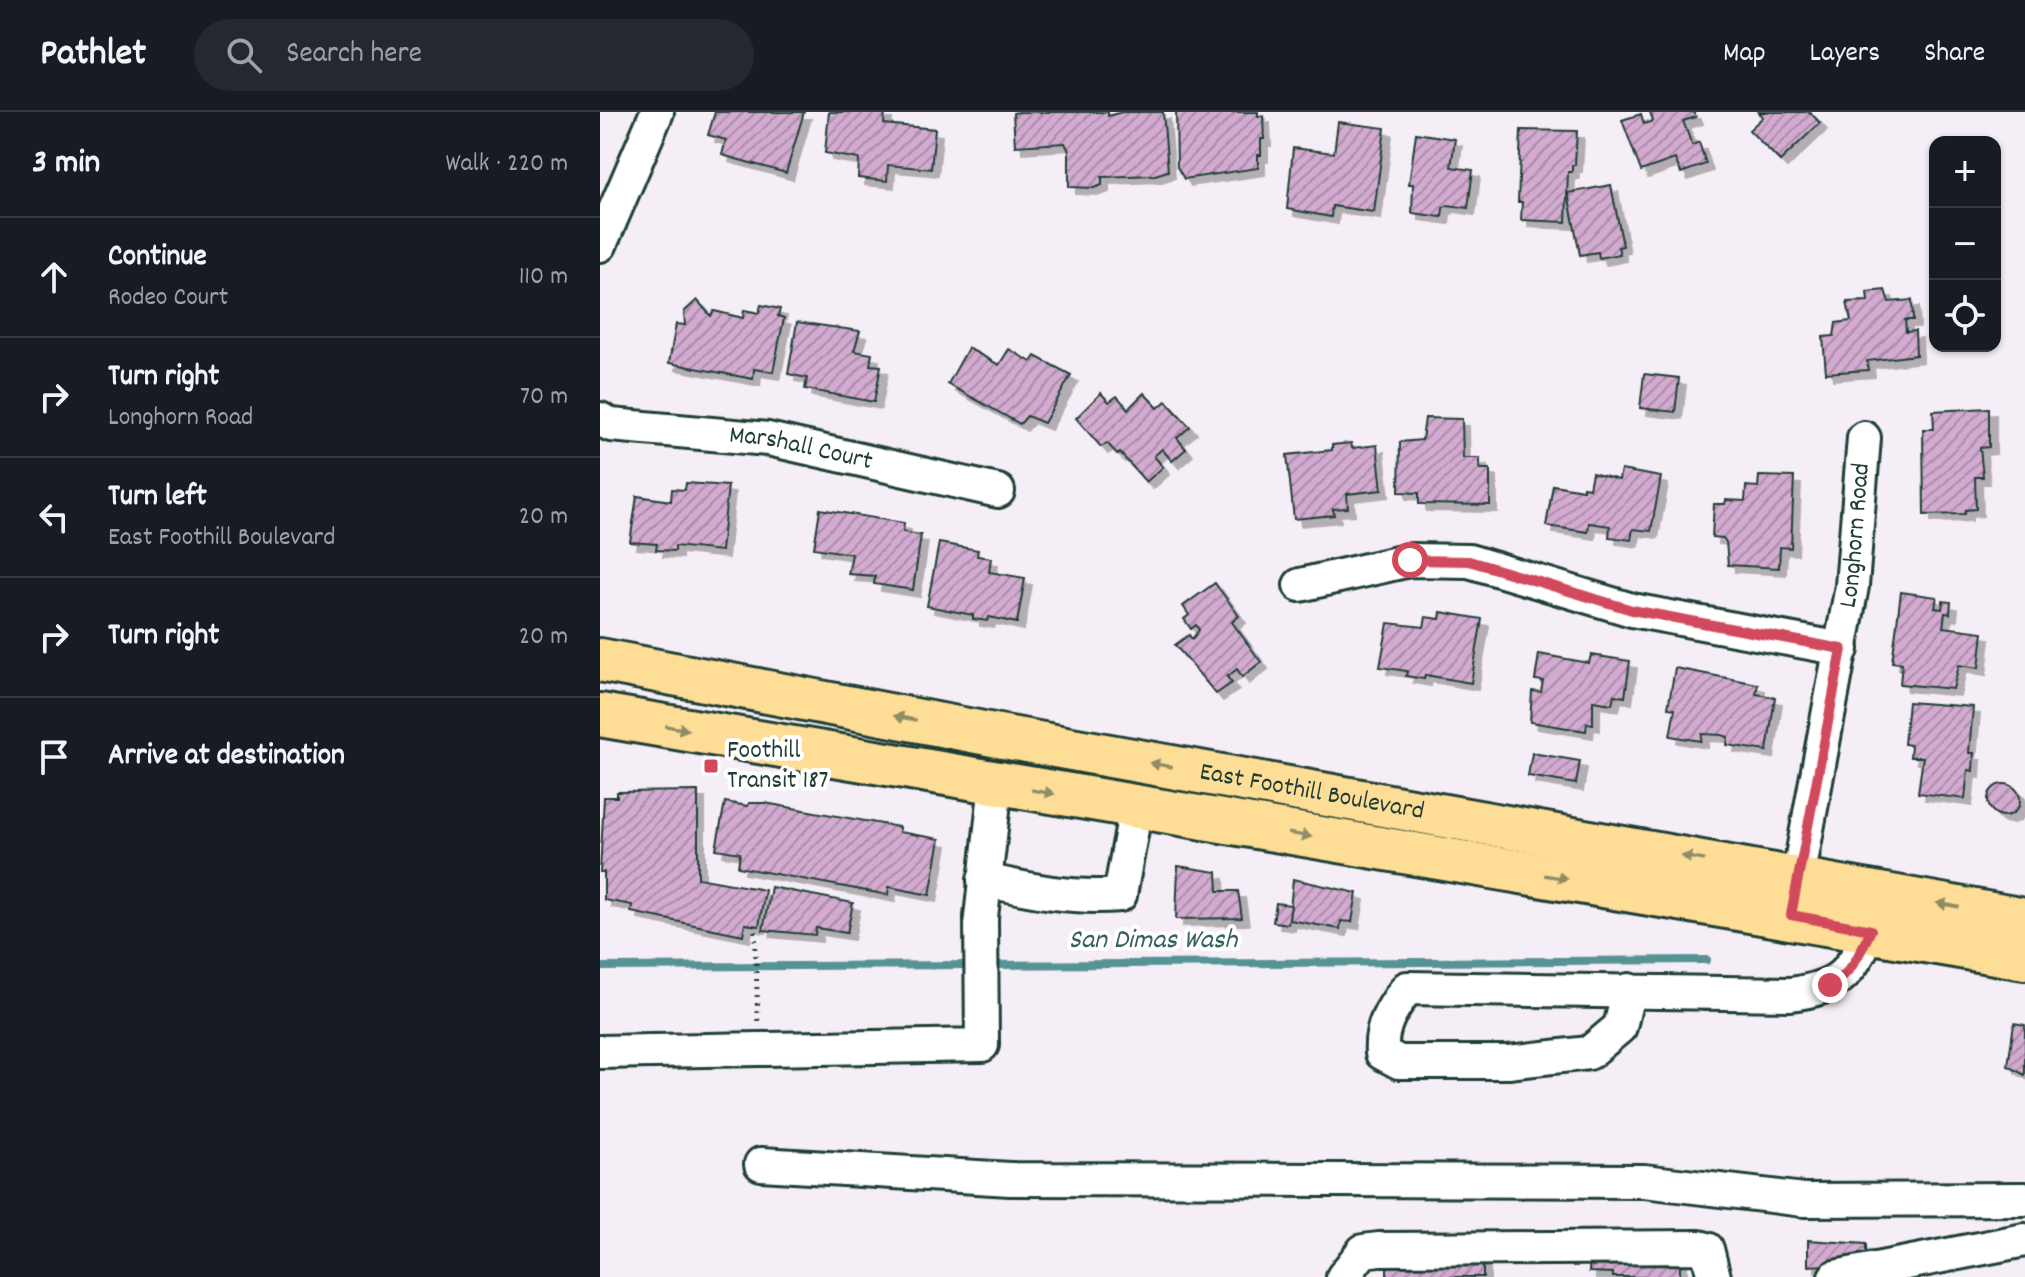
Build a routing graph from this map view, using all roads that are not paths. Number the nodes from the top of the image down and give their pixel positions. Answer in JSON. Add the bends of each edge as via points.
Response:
{"nodes":[{"id":1,"x":657,"y":112,"type":"edge"},
{"id":2,"x":600,"y":245,"type":"edge"},
{"id":3,"x":600,"y":419,"type":"edge"},
{"id":4,"x":1864,"y":438,"type":"dead end"},
{"id":5,"x":998,"y":491,"type":"dead end"},
{"id":6,"x":1300,"y":585,"type":"dead end"},
{"id":7,"x":1842,"y":649,"type":"junction"},
{"id":8,"x":600,"y":660,"type":"edge"},
{"id":9,"x":600,"y":715,"type":"edge"},
{"id":10,"x":996,"y":784,"type":"junction"},
{"id":11,"x":1136,"y":807,"type":"junction"},
{"id":12,"x":984,"y":880,"type":"junction"},
{"id":13,"x":1794,"y":896,"type":"junction"},
{"id":14,"x":2025,"y":920,"type":"edge"},
{"id":15,"x":1871,"y":930,"type":"junction"},
{"id":16,"x":2025,"y":958,"type":"edge"},
{"id":17,"x":1629,"y":990,"type":"junction"},
{"id":18,"x":600,"y":1052,"type":"edge"},
{"id":19,"x":761,"y":1164,"type":"dead end"},
{"id":20,"x":2025,"y":1199,"type":"edge"},
{"id":21,"x":2025,"y":1240,"type":"edge"},
{"id":22,"x":1343,"y":1277,"type":"edge"},
{"id":23,"x":1714,"y":1277,"type":"edge"},
{"id":24,"x":1835,"y":1277,"type":"edge"}],
"edges":[{"from":1,"to":2,"type":"street"},
{"from":3,"to":5,"type":"street","name":"Marshall Court","via":[[611,425],[768,439]]},
{"from":4,"to":7,"type":"street","name":"Longhorn Road"},
{"from":6,"to":7,"type":"street","via":[[1410,560],[1469,561],[1632,610]]},
{"from":7,"to":13,"type":"street","name":"Longhorn Road"},
{"from":13,"to":8,"type":"main road","name":"East Foothill Boulevard","one_way":true,"via":[[1399,808]]},
{"from":9,"to":10,"type":"main road","name":"East Foothill Boulevard","one_way":true},
{"from":10,"to":11,"type":"main road","name":"East Foothill Boulevard","one_way":true},
{"from":10,"to":12,"type":"street"},
{"from":11,"to":12,"type":"street","via":[[1120,895],[1055,895]]},
{"from":11,"to":13,"type":"main road","name":"East Foothill Boulevard","one_way":true},
{"from":12,"to":18,"type":"street","via":[[982,1045]]},
{"from":14,"to":13,"type":"main road","name":"East Foothill Boulevard","one_way":true},
{"from":13,"to":15,"type":"main road","name":"East Foothill Boulevard"},
{"from":15,"to":16,"type":"main road","name":"East Foothill Boulevard"},
{"from":15,"to":17,"type":"street","via":[[1839,981],[1817,990]]},
{"from":17,"to":17,"type":"street","via":[[1407,988],[1381,1033],[1382,1053],[1399,1062],[1508,1062],[1589,1053],[1620,1027]]},
{"from":19,"to":20,"type":"street","via":[[1010,1179],[1644,1181],[1804,1200]]},
{"from":21,"to":24,"type":"street"},
{"from":22,"to":23,"type":"street","via":[[1363,1251],[1580,1247],[1699,1247],[1707,1249]]}]}
